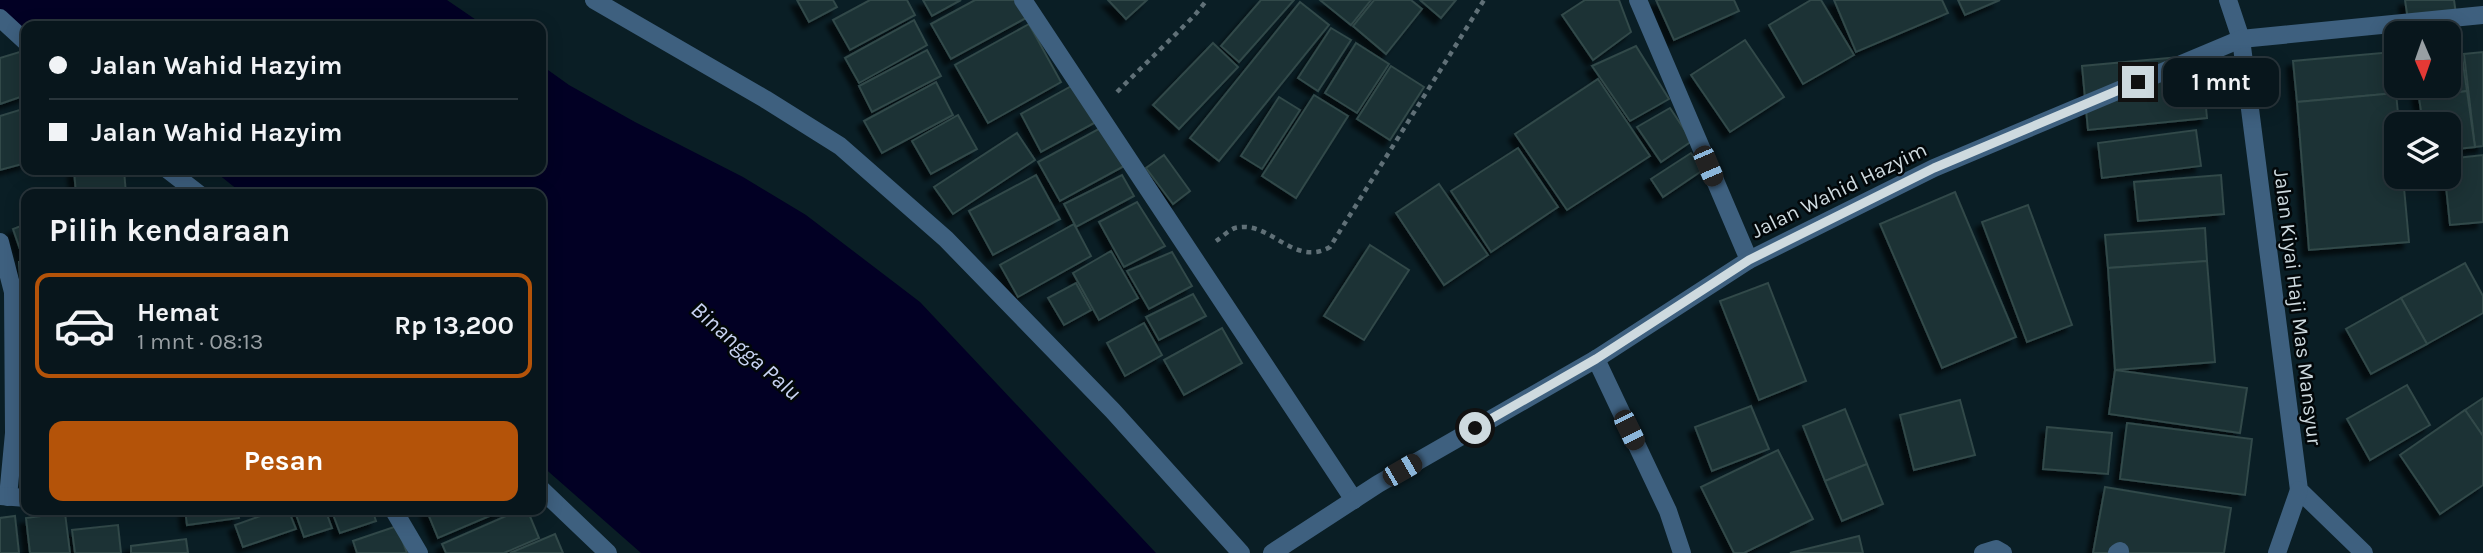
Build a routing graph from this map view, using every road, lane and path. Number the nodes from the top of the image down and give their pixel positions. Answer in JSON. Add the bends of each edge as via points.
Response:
{"nodes":[{"id":1,"x":594,"y":0,"type":"edge"},
{"id":2,"x":1023,"y":0,"type":"edge"},
{"id":3,"x":1207,"y":0,"type":"edge"},
{"id":4,"x":1484,"y":0,"type":"edge"},
{"id":5,"x":1638,"y":0,"type":"edge"},
{"id":6,"x":2228,"y":0,"type":"edge"},
{"id":7,"x":2483,"y":15,"type":"edge"},
{"id":8,"x":0,"y":18,"type":"edge"},
{"id":9,"x":21,"y":37,"type":"edge"},
{"id":10,"x":2241,"y":39,"type":"junction"},
{"id":11,"x":1097,"y":112,"type":"junction"},
{"id":12,"x":174,"y":175,"type":"edge"},
{"id":13,"x":192,"y":189,"type":"edge"},
{"id":14,"x":0,"y":242,"type":"edge"},
{"id":15,"x":1193,"y":256,"type":"junction"},
{"id":16,"x":1749,"y":260,"type":"junction"},
{"id":17,"x":1596,"y":359,"type":"junction"},
{"id":18,"x":2299,"y":489,"type":"junction"},
{"id":19,"x":546,"y":494,"type":"edge"},
{"id":20,"x":4,"y":496,"type":"edge"},
{"id":21,"x":1354,"y":499,"type":"junction"},
{"id":22,"x":398,"y":515,"type":"edge"},
{"id":23,"x":419,"y":553,"type":"edge"},
{"id":24,"x":608,"y":553,"type":"edge"},
{"id":25,"x":1241,"y":553,"type":"edge"},
{"id":26,"x":1272,"y":553,"type":"edge"},
{"id":27,"x":1682,"y":553,"type":"edge"},
{"id":28,"x":1983,"y":553,"type":"edge"},
{"id":29,"x":2003,"y":553,"type":"edge"},
{"id":30,"x":2277,"y":553,"type":"edge"},
{"id":31,"x":2364,"y":553,"type":"edge"}],
"edges":[{"from":1,"to":25,"type":"street","via":[[840,146],[946,239],[1113,411]]},
{"from":2,"to":11,"type":"street"},
{"from":3,"to":11,"type":"path"},
{"from":4,"to":15,"type":"path","via":[[1330,247],[1306,254],[1247,228],[1234,229]]},
{"from":5,"to":16,"type":"street"},
{"from":6,"to":10,"type":"street","name":"Jalan Kiyai Haji Mas Mansyur"},
{"from":7,"to":10,"type":"street","name":"Jalan Wahid Hazyim"},
{"from":8,"to":9,"type":"street"},
{"from":10,"to":16,"type":"street","name":"Jalan Wahid Hazyim","via":[[1934,168]]},
{"from":10,"to":18,"type":"street","name":"Jalan Kiyai Haji Mas Mansyur"},
{"from":11,"to":15,"type":"street"},
{"from":12,"to":13,"type":"street"},
{"from":14,"to":20,"type":"street","via":[[13,292],[14,433]]},
{"from":15,"to":21,"type":"street"},
{"from":16,"to":17,"type":"street","name":"Jalan Wahid Hazyim"},
{"from":17,"to":21,"type":"street","name":"Jalan Wahid Hazyim"},
{"from":17,"to":27,"type":"street","via":[[1668,511]]},
{"from":18,"to":30,"type":"street"},
{"from":18,"to":31,"type":"street"},
{"from":19,"to":24,"type":"street"},
{"from":21,"to":26,"type":"street","name":"Jalan Wahid Hazyim"},
{"from":22,"to":23,"type":"street"},
{"from":28,"to":29,"type":"street","via":[[1996,549]]}]}
